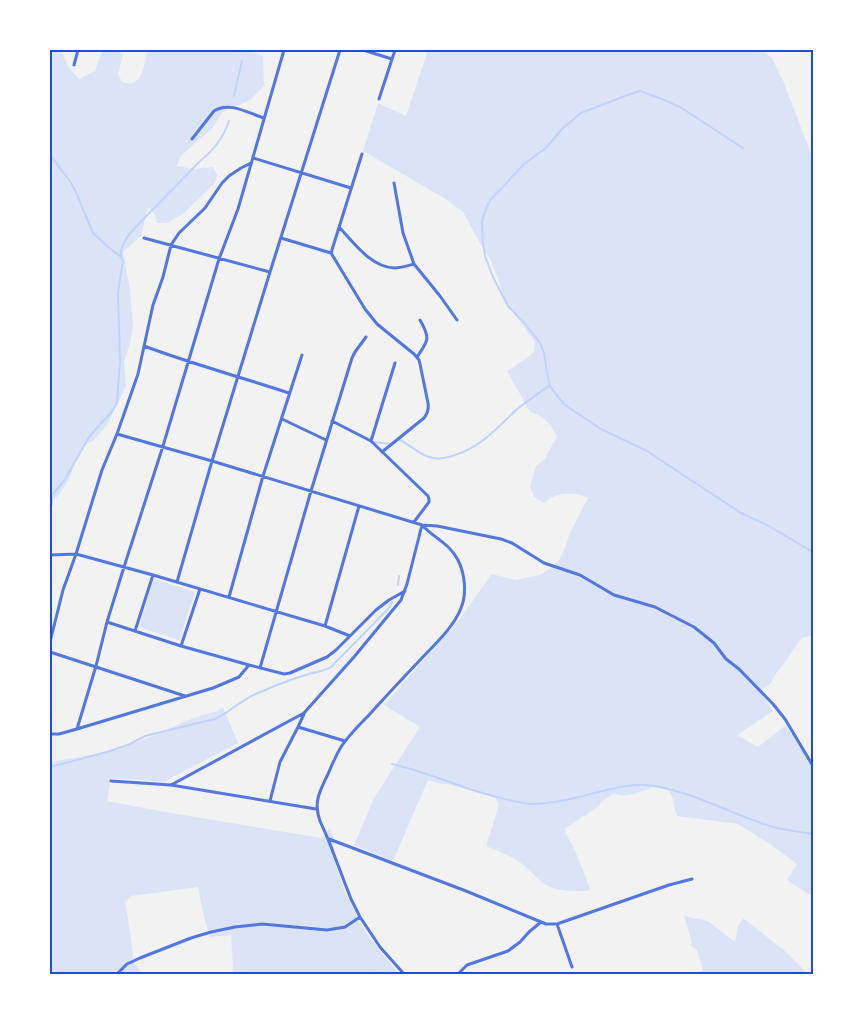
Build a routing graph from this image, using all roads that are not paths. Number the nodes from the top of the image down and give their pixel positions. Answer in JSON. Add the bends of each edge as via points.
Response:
{"nodes":[{"id":1,"x":78,"y":50,"type":"edge"},
{"id":2,"x":284,"y":50,"type":"edge"},
{"id":3,"x":340,"y":50,"type":"edge"},
{"id":4,"x":363,"y":50,"type":"edge"},
{"id":5,"x":395,"y":50,"type":"edge"},
{"id":6,"x":392,"y":59,"type":"junction"},
{"id":7,"x":74,"y":65,"type":"dead end"},
{"id":8,"x":379,"y":99,"type":"dead end"},
{"id":9,"x":264,"y":118,"type":"junction"},
{"id":10,"x":192,"y":139,"type":"dead end"},
{"id":11,"x":362,"y":154,"type":"dead end"},
{"id":12,"x":253,"y":158,"type":"junction"},
{"id":13,"x":251,"y":163,"type":"junction"},
{"id":14,"x":301,"y":173,"type":"junction"},
{"id":15,"x":394,"y":183,"type":"dead end"},
{"id":16,"x":350,"y":188,"type":"junction"},
{"id":17,"x":338,"y":227,"type":"junction"},
{"id":18,"x":144,"y":238,"type":"dead end"},
{"id":19,"x":281,"y":238,"type":"junction"},
{"id":20,"x":171,"y":245,"type":"junction"},
{"id":21,"x":331,"y":253,"type":"junction"},
{"id":22,"x":219,"y":259,"type":"junction"},
{"id":23,"x":414,"y":264,"type":"junction"},
{"id":24,"x":270,"y":272,"type":"junction"},
{"id":25,"x":420,"y":320,"type":"dead end"},
{"id":26,"x":457,"y":320,"type":"dead end"},
{"id":27,"x":366,"y":337,"type":"dead end"},
{"id":28,"x":144,"y":346,"type":"junction"},
{"id":29,"x":302,"y":355,"type":"dead end"},
{"id":30,"x":416,"y":357,"type":"junction"},
{"id":31,"x":189,"y":363,"type":"junction"},
{"id":32,"x":396,"y":363,"type":"dead end"},
{"id":33,"x":238,"y":376,"type":"junction"},
{"id":34,"x":289,"y":393,"type":"junction"},
{"id":35,"x":282,"y":419,"type":"junction"},
{"id":36,"x":332,"y":421,"type":"junction"},
{"id":37,"x":117,"y":434,"type":"junction"},
{"id":38,"x":326,"y":440,"type":"junction"},
{"id":39,"x":371,"y":441,"type":"junction"},
{"id":40,"x":163,"y":446,"type":"junction"},
{"id":41,"x":382,"y":452,"type":"junction"},
{"id":42,"x":212,"y":461,"type":"junction"},
{"id":43,"x":263,"y":476,"type":"junction"},
{"id":44,"x":311,"y":491,"type":"junction"},
{"id":45,"x":359,"y":506,"type":"junction"},
{"id":46,"x":414,"y":522,"type":"junction"},
{"id":47,"x":422,"y":525,"type":"junction"},
{"id":48,"x":76,"y":554,"type":"junction"},
{"id":49,"x":50,"y":555,"type":"edge"},
{"id":50,"x":124,"y":566,"type":"junction"},
{"id":51,"x":153,"y":575,"type":"junction"},
{"id":52,"x":177,"y":582,"type":"junction"},
{"id":53,"x":200,"y":589,"type":"junction"},
{"id":54,"x":405,"y":591,"type":"junction"},
{"id":55,"x":229,"y":597,"type":"junction"},
{"id":56,"x":277,"y":611,"type":"junction"},
{"id":57,"x":107,"y":622,"type":"junction"},
{"id":58,"x":325,"y":626,"type":"junction"},
{"id":59,"x":135,"y":631,"type":"junction"},
{"id":60,"x":350,"y":636,"type":"junction"},
{"id":61,"x":50,"y":642,"type":"edge"},
{"id":62,"x":181,"y":646,"type":"junction"},
{"id":63,"x":50,"y":652,"type":"edge"},
{"id":64,"x":249,"y":665,"type":"junction"},
{"id":65,"x":96,"y":666,"type":"junction"},
{"id":66,"x":260,"y":668,"type":"junction"},
{"id":67,"x":185,"y":696,"type":"junction"},
{"id":68,"x":304,"y":713,"type":"junction"},
{"id":69,"x":298,"y":728,"type":"junction"},
{"id":70,"x":77,"y":729,"type":"junction"},
{"id":71,"x":50,"y":734,"type":"edge"},
{"id":72,"x":345,"y":742,"type":"junction"},
{"id":73,"x":813,"y":766,"type":"edge"},
{"id":74,"x":111,"y":781,"type":"dead end"},
{"id":75,"x":172,"y":785,"type":"junction"},
{"id":76,"x":270,"y":801,"type":"junction"},
{"id":77,"x":316,"y":809,"type":"junction"},
{"id":78,"x":328,"y":839,"type":"junction"},
{"id":79,"x":692,"y":879,"type":"dead end"},
{"id":80,"x":360,"y":917,"type":"junction"},
{"id":81,"x":541,"y":922,"type":"junction"},
{"id":82,"x":557,"y":924,"type":"junction"},
{"id":83,"x":572,"y":967,"type":"dead end"},
{"id":84,"x":117,"y":974,"type":"edge"},
{"id":85,"x":404,"y":974,"type":"edge"},
{"id":86,"x":458,"y":974,"type":"edge"}],
"edges":[{"from":1,"to":7,"type":"street"},
{"from":2,"to":9,"type":"street"},
{"from":3,"to":14,"type":"street"},
{"from":4,"to":6,"type":"street"},
{"from":5,"to":6,"type":"street"},
{"from":6,"to":8,"type":"street"},
{"from":9,"to":10,"type":"street","via":[[223,107],[214,111]]},
{"from":9,"to":12,"type":"street"},
{"from":11,"to":16,"type":"street"},
{"from":12,"to":13,"type":"street"},
{"from":12,"to":14,"type":"street"},
{"from":13,"to":20,"type":"street","via":[[222,183],[205,208]]},
{"from":13,"to":22,"type":"street"},
{"from":14,"to":16,"type":"street"},
{"from":14,"to":19,"type":"street"},
{"from":15,"to":23,"type":"street","via":[[403,233]]},
{"from":16,"to":17,"type":"street"},
{"from":17,"to":21,"type":"street"},
{"from":17,"to":23,"type":"street","via":[[379,264],[394,268]]},
{"from":18,"to":20,"type":"street"},
{"from":19,"to":21,"type":"street"},
{"from":19,"to":24,"type":"street"},
{"from":20,"to":22,"type":"street"},
{"from":20,"to":28,"type":"street"},
{"from":21,"to":30,"type":"street","via":[[377,324]]},
{"from":22,"to":24,"type":"street"},
{"from":22,"to":31,"type":"street"},
{"from":23,"to":26,"type":"street"},
{"from":24,"to":33,"type":"street"},
{"from":25,"to":30,"type":"street","via":[[427,339]]},
{"from":27,"to":36,"type":"street","via":[[352,358]]},
{"from":28,"to":31,"type":"street"},
{"from":28,"to":37,"type":"street"},
{"from":29,"to":34,"type":"street"},
{"from":30,"to":41,"type":"street","via":[[422,369],[428,411],[424,418]]},
{"from":31,"to":33,"type":"street"},
{"from":31,"to":40,"type":"street"},
{"from":32,"to":39,"type":"street"},
{"from":33,"to":34,"type":"street"},
{"from":33,"to":42,"type":"street"},
{"from":34,"to":35,"type":"street"},
{"from":35,"to":38,"type":"street"},
{"from":35,"to":43,"type":"street"},
{"from":36,"to":38,"type":"street"},
{"from":36,"to":39,"type":"street"},
{"from":37,"to":40,"type":"street"},
{"from":37,"to":48,"type":"street","via":[[102,470]]},
{"from":38,"to":44,"type":"street"},
{"from":39,"to":41,"type":"street"},
{"from":40,"to":42,"type":"street"},
{"from":40,"to":50,"type":"street"},
{"from":41,"to":46,"type":"street","via":[[428,498],[429,502]]},
{"from":42,"to":43,"type":"street"},
{"from":42,"to":52,"type":"street"},
{"from":43,"to":44,"type":"street"},
{"from":43,"to":55,"type":"street"},
{"from":44,"to":45,"type":"street"},
{"from":44,"to":56,"type":"street"},
{"from":45,"to":46,"type":"street"},
{"from":45,"to":58,"type":"street"},
{"from":46,"to":47,"type":"street"},
{"from":47,"to":54,"type":"street"},
{"from":47,"to":72,"type":"street","via":[[447,545],[458,561],[464,583],[462,606],[439,640]]},
{"from":47,"to":73,"type":"street","via":[[512,543],[544,563],[580,575],[614,595],[656,607],[694,627],[714,642],[726,659],[773,704]]},
{"from":48,"to":49,"type":"street"},
{"from":48,"to":50,"type":"street"},
{"from":48,"to":61,"type":"street"},
{"from":50,"to":51,"type":"street"},
{"from":50,"to":57,"type":"street"},
{"from":51,"to":52,"type":"street"},
{"from":51,"to":59,"type":"street"},
{"from":52,"to":53,"type":"street"},
{"from":53,"to":55,"type":"street"},
{"from":53,"to":62,"type":"street"},
{"from":54,"to":60,"type":"street","via":[[376,610]]},
{"from":54,"to":68,"type":"street"},
{"from":55,"to":56,"type":"street"},
{"from":56,"to":58,"type":"street"},
{"from":56,"to":66,"type":"street"},
{"from":57,"to":59,"type":"street"},
{"from":57,"to":65,"type":"street"},
{"from":58,"to":60,"type":"street"},
{"from":59,"to":62,"type":"street"},
{"from":60,"to":66,"type":"street","via":[[327,657],[290,673]]},
{"from":62,"to":64,"type":"street"},
{"from":63,"to":65,"type":"street"},
{"from":64,"to":66,"type":"street"},
{"from":64,"to":67,"type":"street","via":[[236,678]]},
{"from":65,"to":67,"type":"street"},
{"from":65,"to":70,"type":"street"},
{"from":67,"to":70,"type":"street"},
{"from":68,"to":69,"type":"street"},
{"from":68,"to":75,"type":"street"},
{"from":69,"to":72,"type":"street"},
{"from":69,"to":76,"type":"street","via":[[280,762]]},
{"from":70,"to":71,"type":"street"},
{"from":72,"to":77,"type":"street","via":[[320,791]]},
{"from":74,"to":75,"type":"street"},
{"from":75,"to":76,"type":"street"},
{"from":76,"to":77,"type":"street"},
{"from":77,"to":78,"type":"street"},
{"from":78,"to":80,"type":"street"},
{"from":78,"to":81,"type":"street"},
{"from":79,"to":82,"type":"street"},
{"from":80,"to":84,"type":"street","via":[[345,927],[328,930],[262,924],[211,932],[140,958]]},
{"from":80,"to":85,"type":"street"},
{"from":81,"to":82,"type":"street"},
{"from":81,"to":86,"type":"street","via":[[508,951],[467,965]]},
{"from":82,"to":83,"type":"street"}]}
